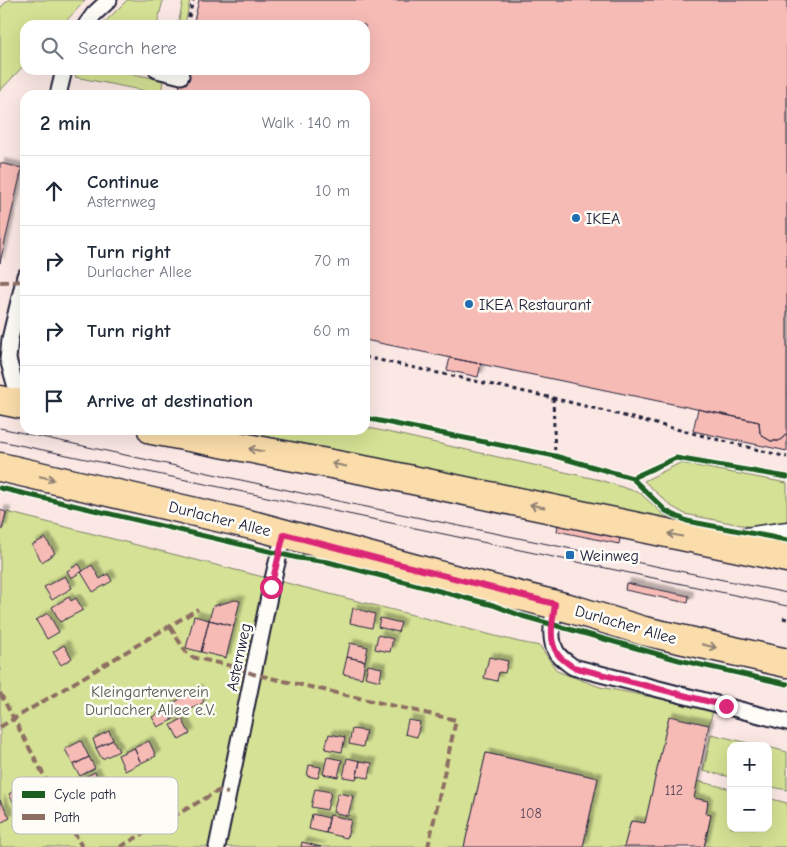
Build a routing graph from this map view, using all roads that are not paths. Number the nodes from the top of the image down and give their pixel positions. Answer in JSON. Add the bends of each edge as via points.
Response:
{"nodes":[{"id":1,"x":108,"y":0,"type":"edge"},
{"id":2,"x":90,"y":20,"type":"edge"},
{"id":3,"x":63,"y":75,"type":"edge"},
{"id":4,"x":177,"y":75,"type":"edge"},
{"id":5,"x":181,"y":76,"type":"dead end"},
{"id":6,"x":59,"y":90,"type":"edge"},
{"id":7,"x":20,"y":297,"type":"edge"},
{"id":8,"x":15,"y":403,"type":"edge"},
{"id":9,"x":179,"y":435,"type":"edge"},
{"id":10,"x":0,"y":467,"type":"edge"},
{"id":11,"x":284,"y":534,"type":"junction"},
{"id":12,"x":787,"y":536,"type":"edge"},
{"id":13,"x":723,"y":545,"type":"junction"},
{"id":14,"x":787,"y":558,"type":"edge"},
{"id":15,"x":555,"y":604,"type":"junction"},
{"id":16,"x":787,"y":663,"type":"edge"},
{"id":17,"x":787,"y":722,"type":"edge"},
{"id":18,"x":217,"y":847,"type":"edge"}],
"edges":[{"from":1,"to":2,"type":"lane"},
{"from":3,"to":6,"type":"lane"},
{"from":4,"to":5,"type":"lane"},
{"from":7,"to":8,"type":"lane","via":[[8,359]]},
{"from":13,"to":9,"type":"main road","one_way":true},
{"from":10,"to":11,"type":"main road","name":"Durlacher Allee","one_way":true},
{"from":11,"to":15,"type":"main road","name":"Durlacher Allee"},
{"from":11,"to":18,"type":"lane","name":"Asternweg"},
{"from":12,"to":13,"type":"main road"},
{"from":13,"to":14,"type":"main road"},
{"from":15,"to":16,"type":"main road","name":"Durlacher Allee","one_way":true,"via":[[644,631]]},
{"from":15,"to":17,"type":"lane","via":[[552,640],[557,654],[573,667]]}]}
